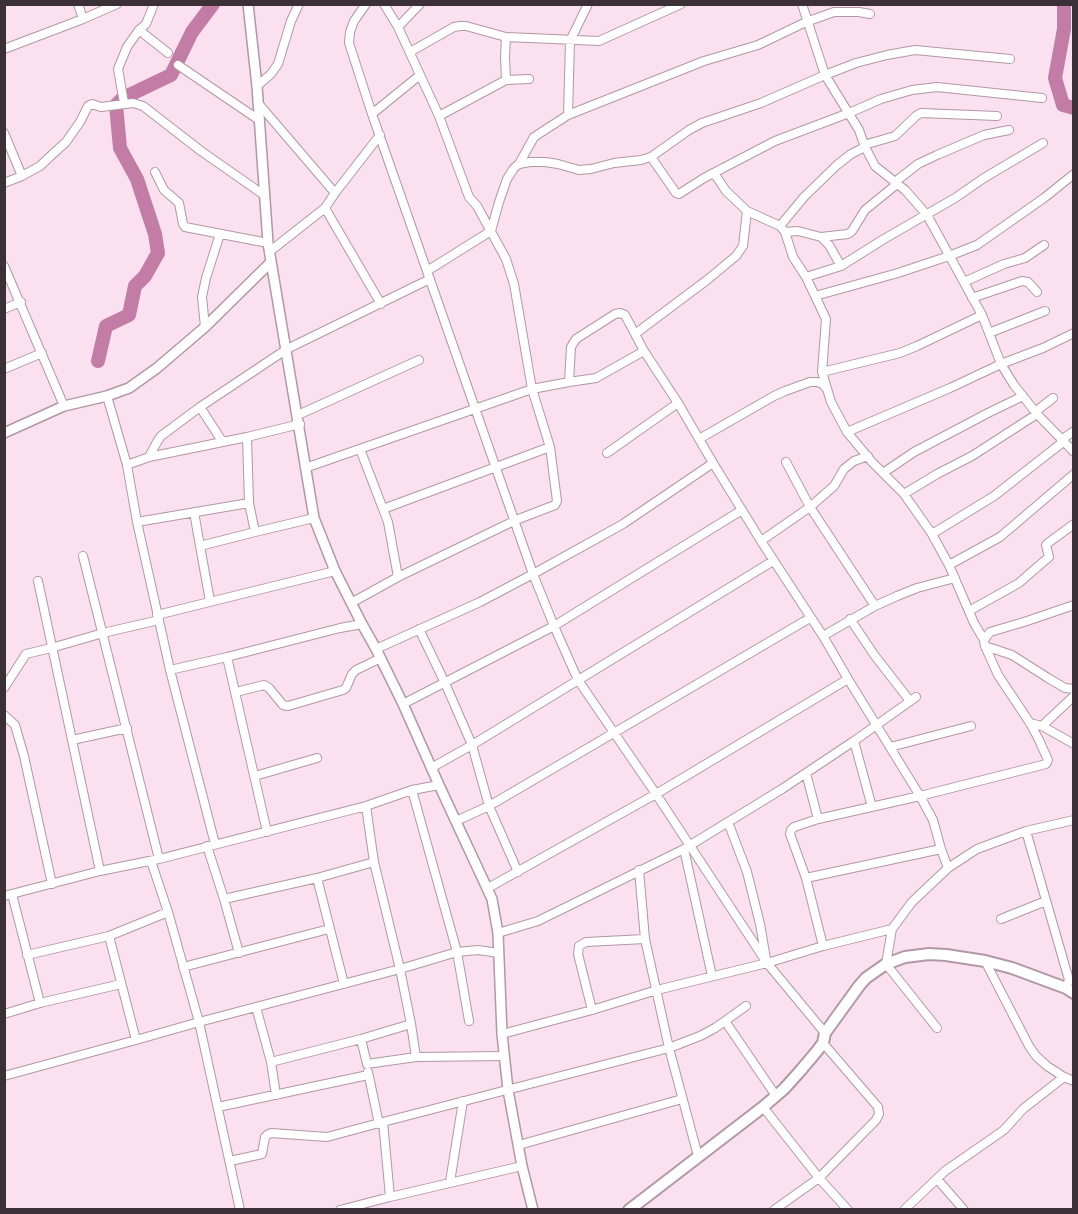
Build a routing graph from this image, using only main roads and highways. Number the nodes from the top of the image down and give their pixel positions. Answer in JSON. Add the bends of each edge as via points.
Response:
{"nodes":[{"id":1,"x":1071,"y":984,"type":"edge"},
{"id":2,"x":629,"y":1209,"type":"edge"}],
"edges":[{"from":1,"to":2,"type":"main road","via":[[946,955],[905,957],[886,964],[859,986],[801,1070],[776,1096]]}]}
